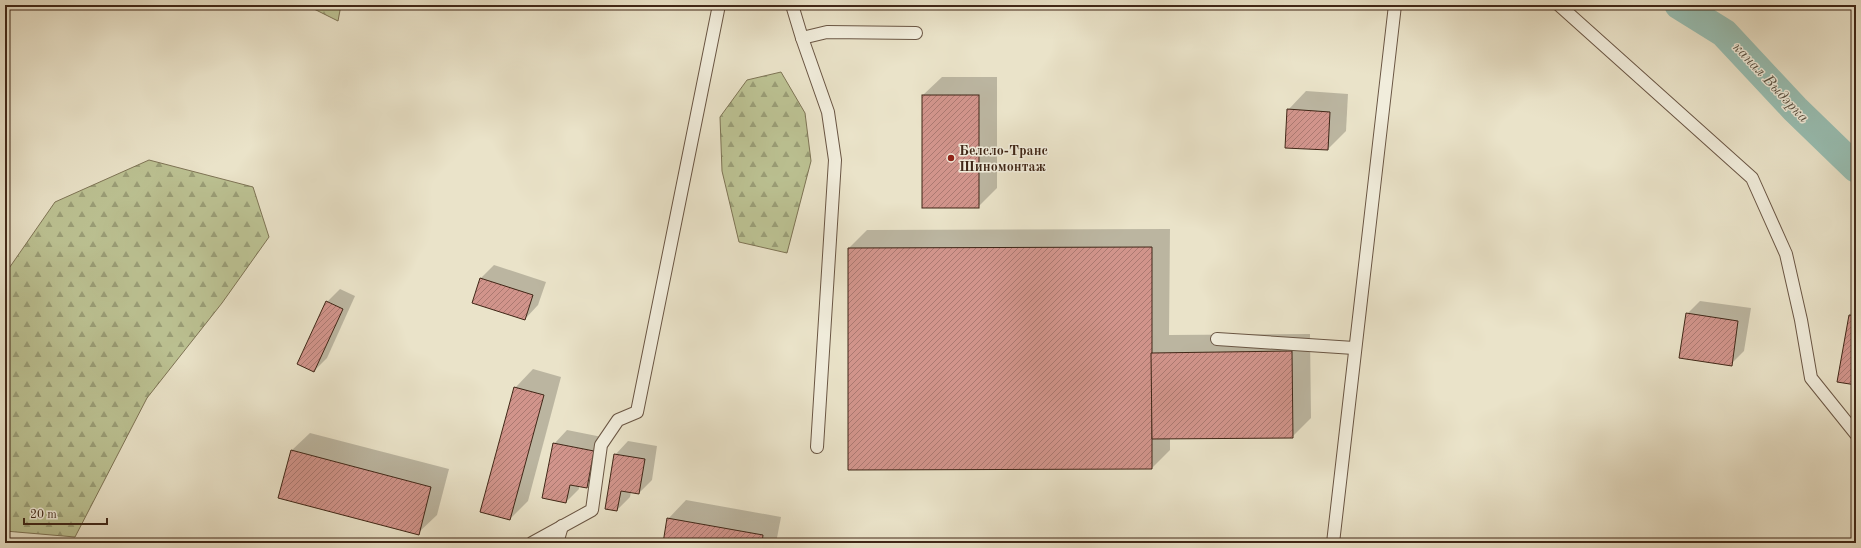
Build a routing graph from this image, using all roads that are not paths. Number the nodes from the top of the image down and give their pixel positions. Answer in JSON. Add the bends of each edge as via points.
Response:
{"nodes":[{"id":1,"x":720,"y":5,"type":"edge"},
{"id":2,"x":792,"y":5,"type":"edge"},
{"id":3,"x":1395,"y":5,"type":"edge"},
{"id":4,"x":1559,"y":5,"type":"edge"},
{"id":5,"x":916,"y":33,"type":"dead end"},
{"id":6,"x":802,"y":38,"type":"junction"},
{"id":7,"x":1217,"y":339,"type":"dead end"},
{"id":8,"x":1354,"y":348,"type":"junction"},
{"id":9,"x":1856,"y":434,"type":"edge"},
{"id":10,"x":818,"y":447,"type":"dead end"},
{"id":11,"x":562,"y":526,"type":"junction"},
{"id":12,"x":532,"y":543,"type":"edge"},
{"id":13,"x":557,"y":543,"type":"edge"},
{"id":14,"x":1333,"y":543,"type":"edge"}],
"edges":[{"from":1,"to":11,"type":"lane","via":[[637,412],[618,420],[601,445],[592,510]]},
{"from":2,"to":6,"type":"lane"},
{"from":3,"to":8,"type":"lane"},
{"from":4,"to":9,"type":"lane","via":[[1752,178],[1786,254],[1811,378]]},
{"from":5,"to":6,"type":"lane","via":[[827,32]]},
{"from":6,"to":10,"type":"lane","via":[[828,112],[835,160]]},
{"from":7,"to":8,"type":"lane"},
{"from":8,"to":14,"type":"lane"},
{"from":11,"to":12,"type":"lane"},
{"from":11,"to":13,"type":"lane"}]}
